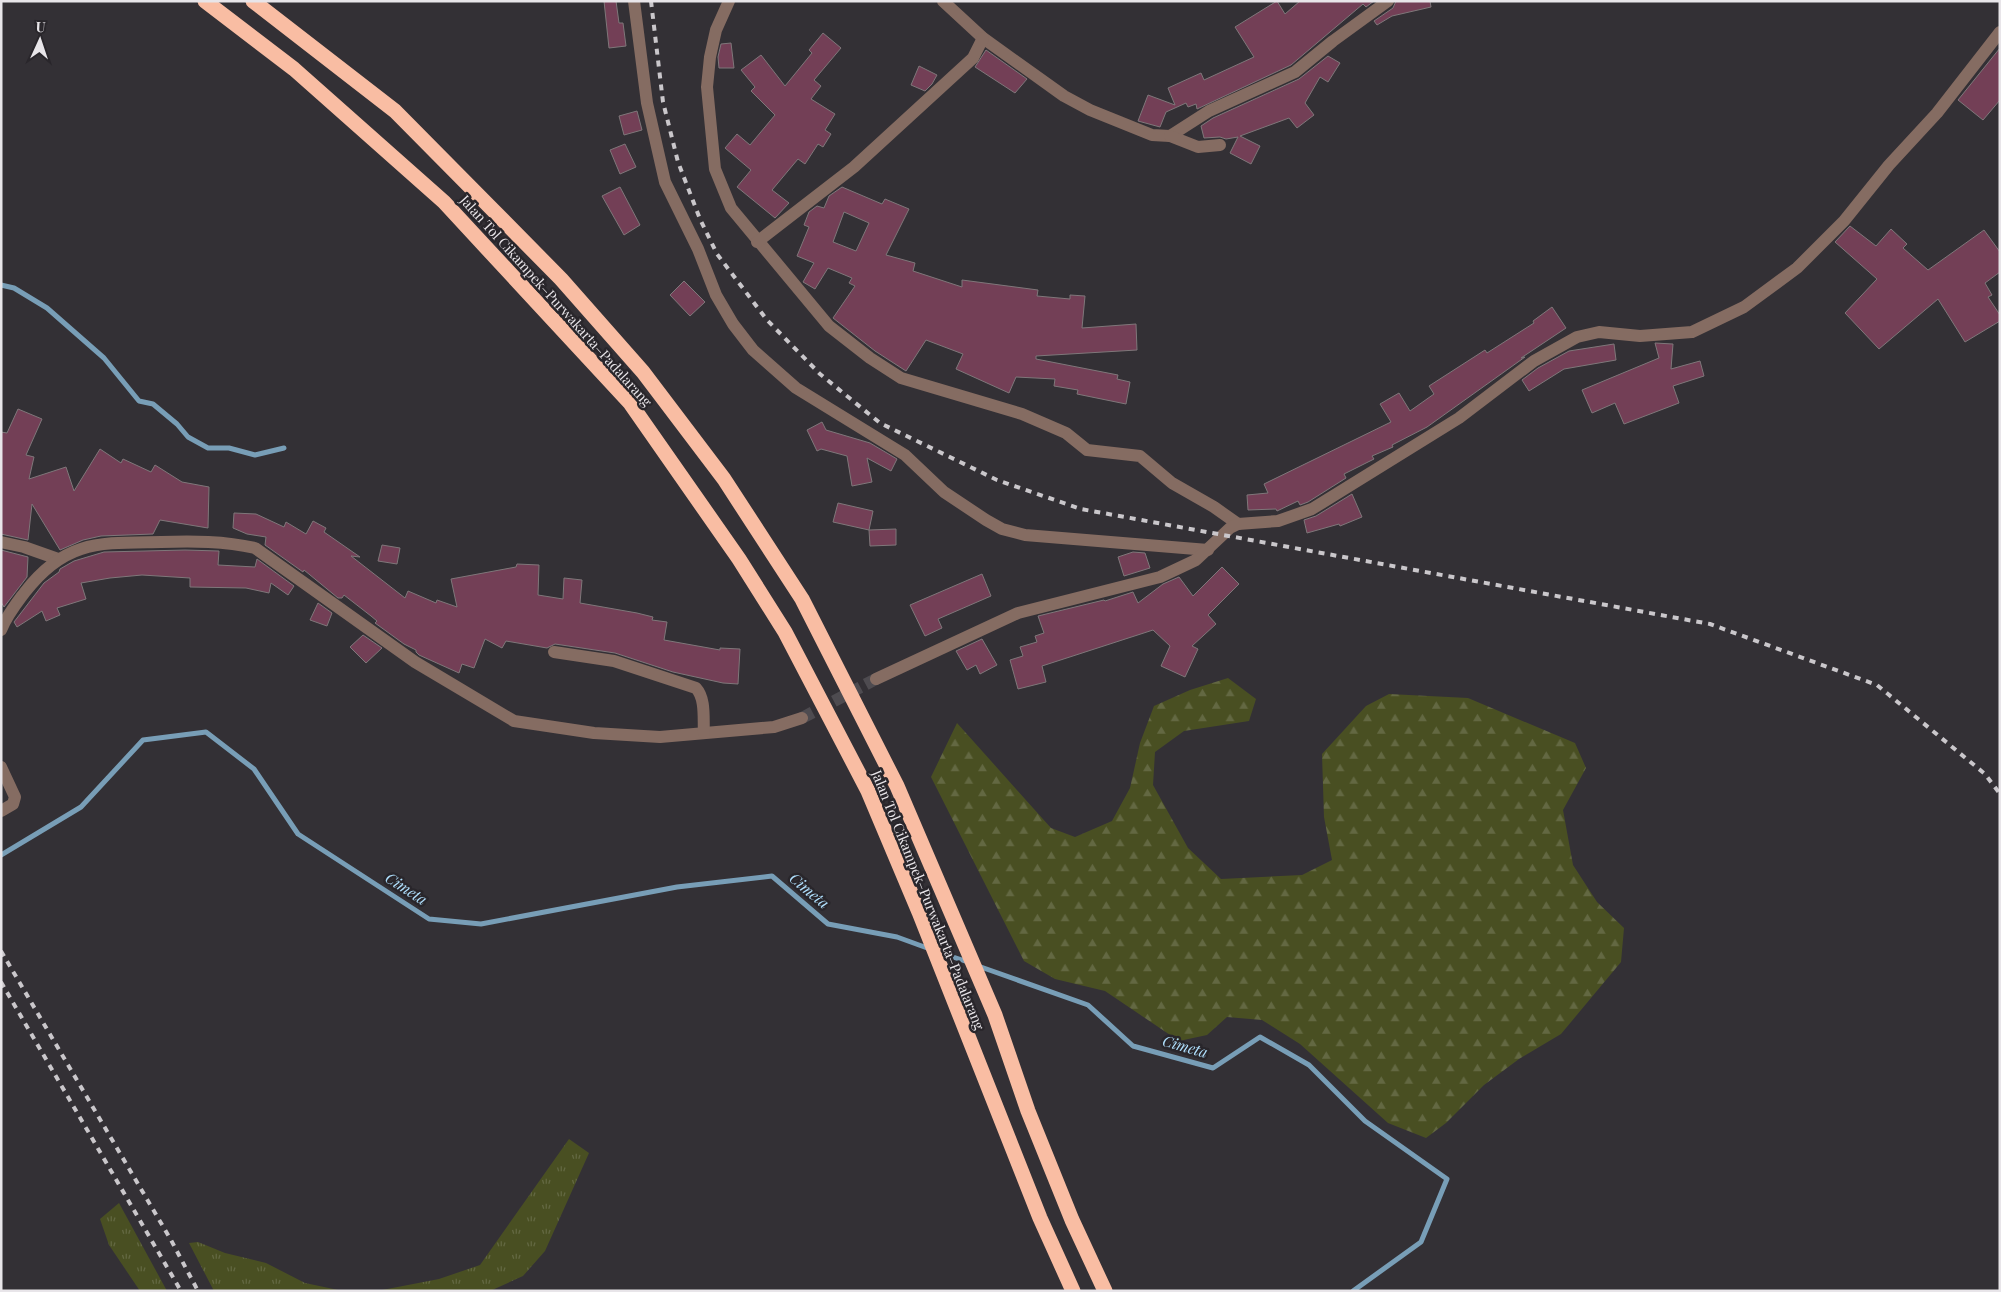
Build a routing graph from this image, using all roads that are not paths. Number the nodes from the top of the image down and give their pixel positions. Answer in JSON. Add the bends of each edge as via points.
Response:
{"nodes":[{"id":1,"x":205,"y":1,"type":"edge"},
{"id":2,"x":253,"y":1,"type":"edge"},
{"id":3,"x":634,"y":1,"type":"edge"},
{"id":4,"x":729,"y":1,"type":"edge"},
{"id":5,"x":943,"y":1,"type":"edge"},
{"id":6,"x":1388,"y":1,"type":"edge"},
{"id":7,"x":2000,"y":32,"type":"edge"},
{"id":8,"x":984,"y":38,"type":"junction"},
{"id":9,"x":1170,"y":136,"type":"junction"},
{"id":10,"x":1220,"y":145,"type":"dead end"},
{"id":11,"x":757,"y":242,"type":"junction"},
{"id":12,"x":1238,"y":524,"type":"junction"},
{"id":13,"x":1,"y":542,"type":"edge"},
{"id":14,"x":1208,"y":550,"type":"junction"},
{"id":15,"x":58,"y":560,"type":"junction"},
{"id":16,"x":1,"y":630,"type":"edge"},
{"id":17,"x":554,"y":652,"type":"dead end"},
{"id":18,"x":876,"y":679,"type":"tunnel mouth"},
{"id":19,"x":802,"y":718,"type":"tunnel mouth"},
{"id":20,"x":704,"y":733,"type":"junction"},
{"id":21,"x":1,"y":767,"type":"edge"},
{"id":22,"x":1,"y":811,"type":"edge"},
{"id":23,"x":1073,"y":1291,"type":"edge"},
{"id":24,"x":1105,"y":1291,"type":"edge"}],
"edges":[{"from":1,"to":23,"type":"highway","name":"Jalan Tol Cikampek–Purwakarta–Padalarang","via":[[294,69],[444,202],[630,403],[739,559],[785,632],[868,791],[1040,1218]]},
{"from":2,"to":24,"type":"highway","name":"Jalan Tol Cikampek–Purwakarta–Padalarang","via":[[395,112],[561,279],[644,372],[724,479],[802,599],[897,786],[995,1015],[1028,1111],[1072,1220]]},
{"from":3,"to":14,"type":"street","via":[[647,103],[665,182],[698,249],[716,295],[752,350],[796,388],[905,455],[944,492],[1002,529],[1025,535]]},
{"from":4,"to":11,"type":"street","via":[[716,30],[707,87],[716,168],[731,208]]},
{"from":5,"to":8,"type":"street"},
{"from":6,"to":9,"type":"street","via":[[1295,72],[1209,111]]},
{"from":7,"to":12,"type":"street","via":[[1937,113],[1844,221],[1797,268],[1744,306],[1692,332],[1640,336],[1599,332],[1577,338],[1534,361],[1459,418],[1312,509],[1278,521]]},
{"from":8,"to":9,"type":"street","via":[[1064,96],[1090,110],[1152,135]]},
{"from":8,"to":11,"type":"street","via":[[973,58],[854,167]]},
{"from":9,"to":10,"type":"street","via":[[1198,147]]},
{"from":11,"to":12,"type":"street","via":[[797,284],[829,326],[890,372],[948,394],[1022,414],[1066,434],[1087,450],[1140,456],[1172,483]]},
{"from":12,"to":14,"type":"street"},
{"from":13,"to":15,"type":"street"},
{"from":14,"to":18,"type":"street","via":[[1196,560],[1160,577],[1018,613]]},
{"from":15,"to":16,"type":"street","via":[[34,580],[8,614]]},
{"from":15,"to":20,"type":"street","via":[[94,544],[224,542],[255,548],[415,662],[514,721],[634,737]]},
{"from":17,"to":20,"type":"street","via":[[620,663],[696,688],[701,696]]},
{"from":19,"to":20,"type":"street","via":[[774,727]]},
{"from":21,"to":22,"type":"street","via":[[15,797],[13,804]]}]}
